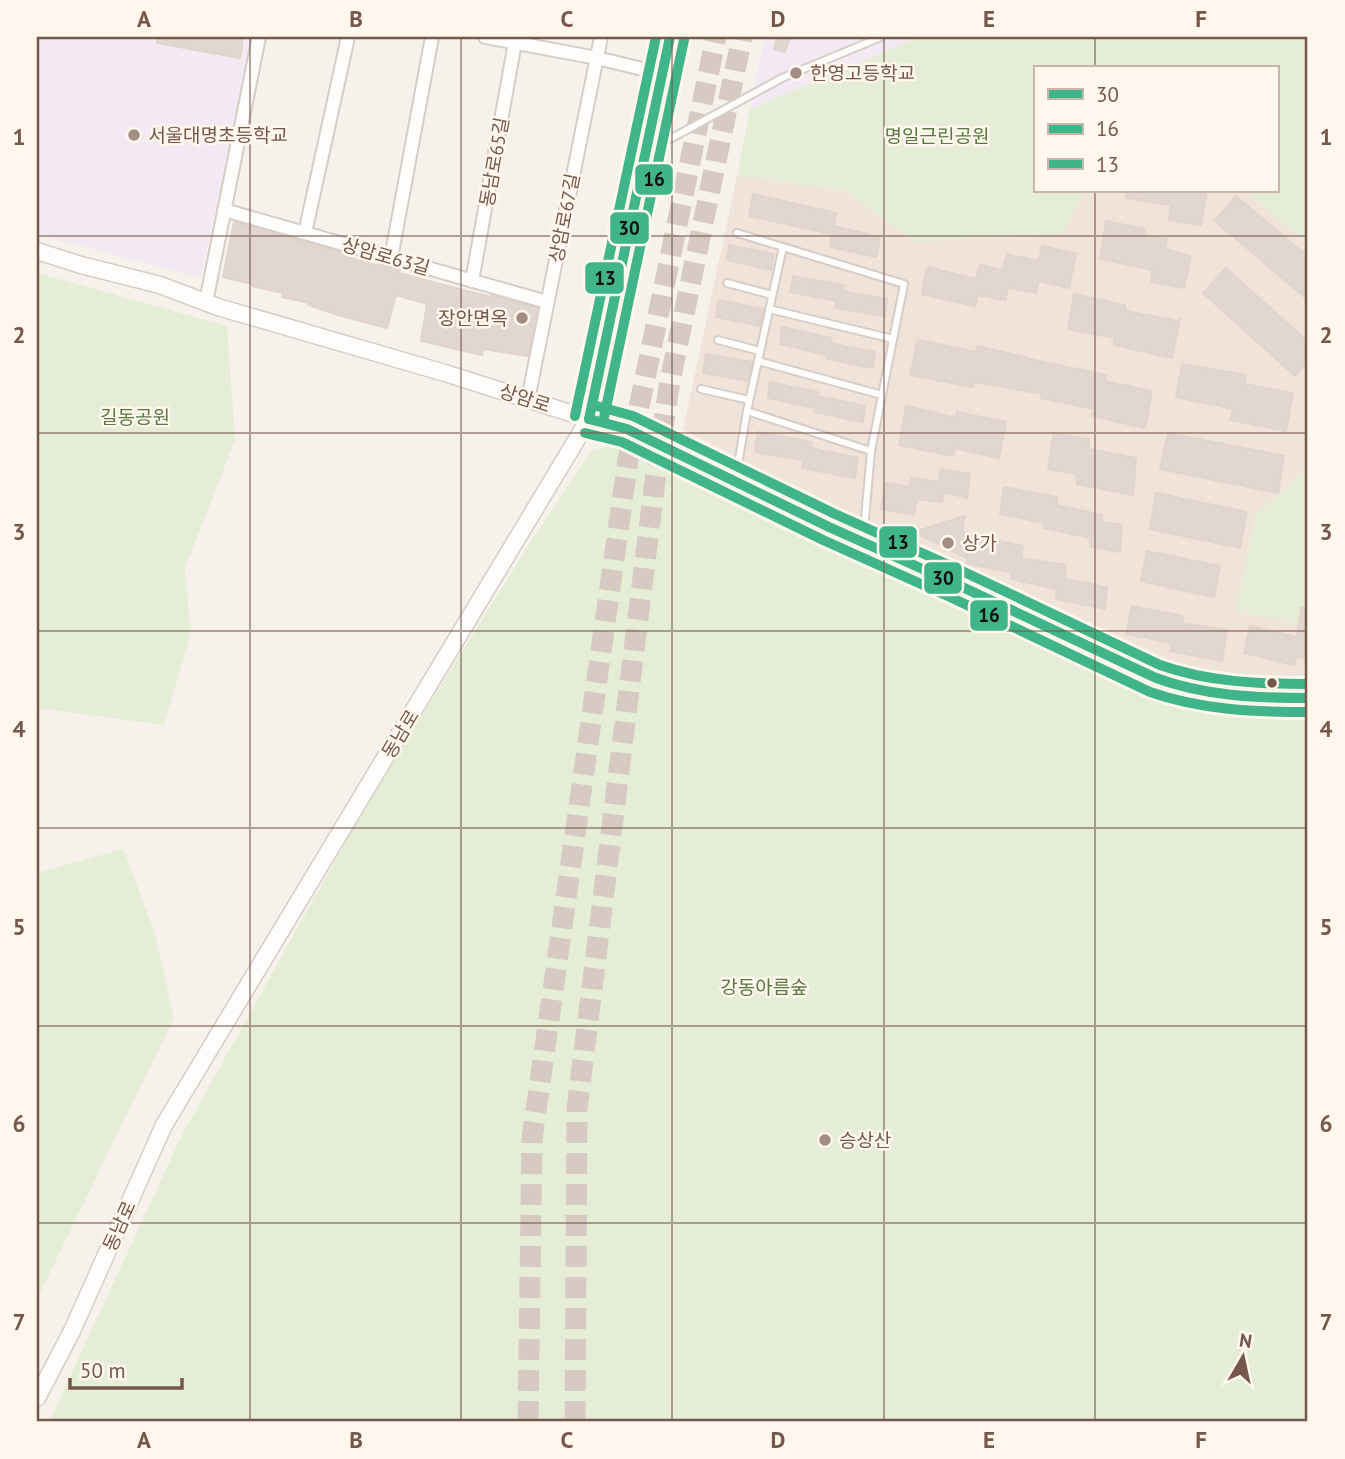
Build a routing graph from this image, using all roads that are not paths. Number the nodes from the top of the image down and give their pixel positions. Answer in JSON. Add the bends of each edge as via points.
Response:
{"nodes":[{"id":1,"x":259,"y":37,"type":"edge"},
{"id":2,"x":348,"y":37,"type":"edge"},
{"id":3,"x":432,"y":37,"type":"edge"},
{"id":4,"x":485,"y":37,"type":"edge"},
{"id":5,"x":601,"y":37,"type":"edge"},
{"id":6,"x":670,"y":37,"type":"edge"},
{"id":7,"x":881,"y":37,"type":"edge"},
{"id":8,"x":516,"y":40,"type":"edge"},
{"id":9,"x":597,"y":58,"type":"junction"},
{"id":10,"x":663,"y":74,"type":"junction"},
{"id":11,"x":646,"y":152,"type":"junction"},
{"id":12,"x":224,"y":210,"type":"junction"},
{"id":13,"x":305,"y":233,"type":"junction"},
{"id":14,"x":737,"y":233,"type":"dead end"},
{"id":15,"x":783,"y":247,"type":"junction"},
{"id":16,"x":37,"y":251,"type":"edge"},
{"id":17,"x":391,"y":258,"type":"junction"},
{"id":18,"x":472,"y":281,"type":"junction"},
{"id":19,"x":727,"y":283,"type":"dead end"},
{"id":20,"x":772,"y":295,"type":"junction"},
{"id":21,"x":206,"y":302,"type":"junction"},
{"id":22,"x":547,"y":302,"type":"junction"},
{"id":23,"x":769,"y":309,"type":"junction"},
{"id":24,"x":893,"y":339,"type":"junction"},
{"id":25,"x":718,"y":340,"type":"dead end"},
{"id":26,"x":760,"y":351,"type":"junction"},
{"id":27,"x":758,"y":362,"type":"junction"},
{"id":28,"x":701,"y":389,"type":"dead end"},
{"id":29,"x":882,"y":395,"type":"junction"},
{"id":30,"x":528,"y":399,"type":"junction"},
{"id":31,"x":749,"y":400,"type":"junction"},
{"id":32,"x":747,"y":411,"type":"junction"},
{"id":33,"x":589,"y":419,"type":"junction"},
{"id":34,"x":871,"y":451,"type":"junction"},
{"id":35,"x":736,"y":477,"type":"dead end"},
{"id":36,"x":863,"y":541,"type":"junction"},
{"id":37,"x":1308,"y":698,"type":"edge"},
{"id":38,"x":37,"y":1398,"type":"edge"}],
"edges":[{"from":1,"to":12,"type":"street"},
{"from":2,"to":13,"type":"street"},
{"from":3,"to":17,"type":"street"},
{"from":4,"to":8,"type":"street"},
{"from":5,"to":9,"type":"street","name":"상암로67길"},
{"from":6,"to":10,"type":"main road","name":"동남로"},
{"from":7,"to":11,"type":"lane","via":[[782,78]]},
{"from":8,"to":9,"type":"street"},
{"from":8,"to":18,"type":"street","name":"동남로65길"},
{"from":9,"to":10,"type":"street"},
{"from":9,"to":22,"type":"street","name":"상암로67길"},
{"from":10,"to":11,"type":"main road","name":"동남로"},
{"from":11,"to":33,"type":"main road","name":"동남로"},
{"from":12,"to":13,"type":"street","name":"상암로63길"},
{"from":12,"to":21,"type":"street"},
{"from":13,"to":17,"type":"street","name":"상암로63길"},
{"from":14,"to":15,"type":"lane"},
{"from":15,"to":20,"type":"lane"},
{"from":15,"to":24,"type":"lane","via":[[904,284]]},
{"from":16,"to":21,"type":"main road","name":"상암로"},
{"from":17,"to":18,"type":"street","name":"상암로63길"},
{"from":18,"to":22,"type":"street","name":"상암로63길"},
{"from":19,"to":20,"type":"lane"},
{"from":20,"to":23,"type":"lane"},
{"from":21,"to":30,"type":"main road","name":"상암로"},
{"from":22,"to":30,"type":"street","name":"상암로67길"},
{"from":23,"to":24,"type":"lane"},
{"from":23,"to":26,"type":"lane"},
{"from":24,"to":29,"type":"lane"},
{"from":25,"to":26,"type":"lane"},
{"from":26,"to":27,"type":"lane"},
{"from":27,"to":29,"type":"lane"},
{"from":27,"to":31,"type":"lane"},
{"from":28,"to":31,"type":"lane"},
{"from":29,"to":34,"type":"lane"},
{"from":30,"to":33,"type":"main road","name":"상암로"},
{"from":31,"to":32,"type":"lane"},
{"from":32,"to":34,"type":"lane"},
{"from":32,"to":35,"type":"lane"},
{"from":33,"to":36,"type":"main road","name":"상암로","via":[[627,429]]},
{"from":33,"to":38,"type":"main road","name":"동남로","via":[[164,1125]]},
{"from":34,"to":36,"type":"lane"},
{"from":36,"to":37,"type":"main road","name":"상암로","via":[[1164,682],[1245,698]]}]}
